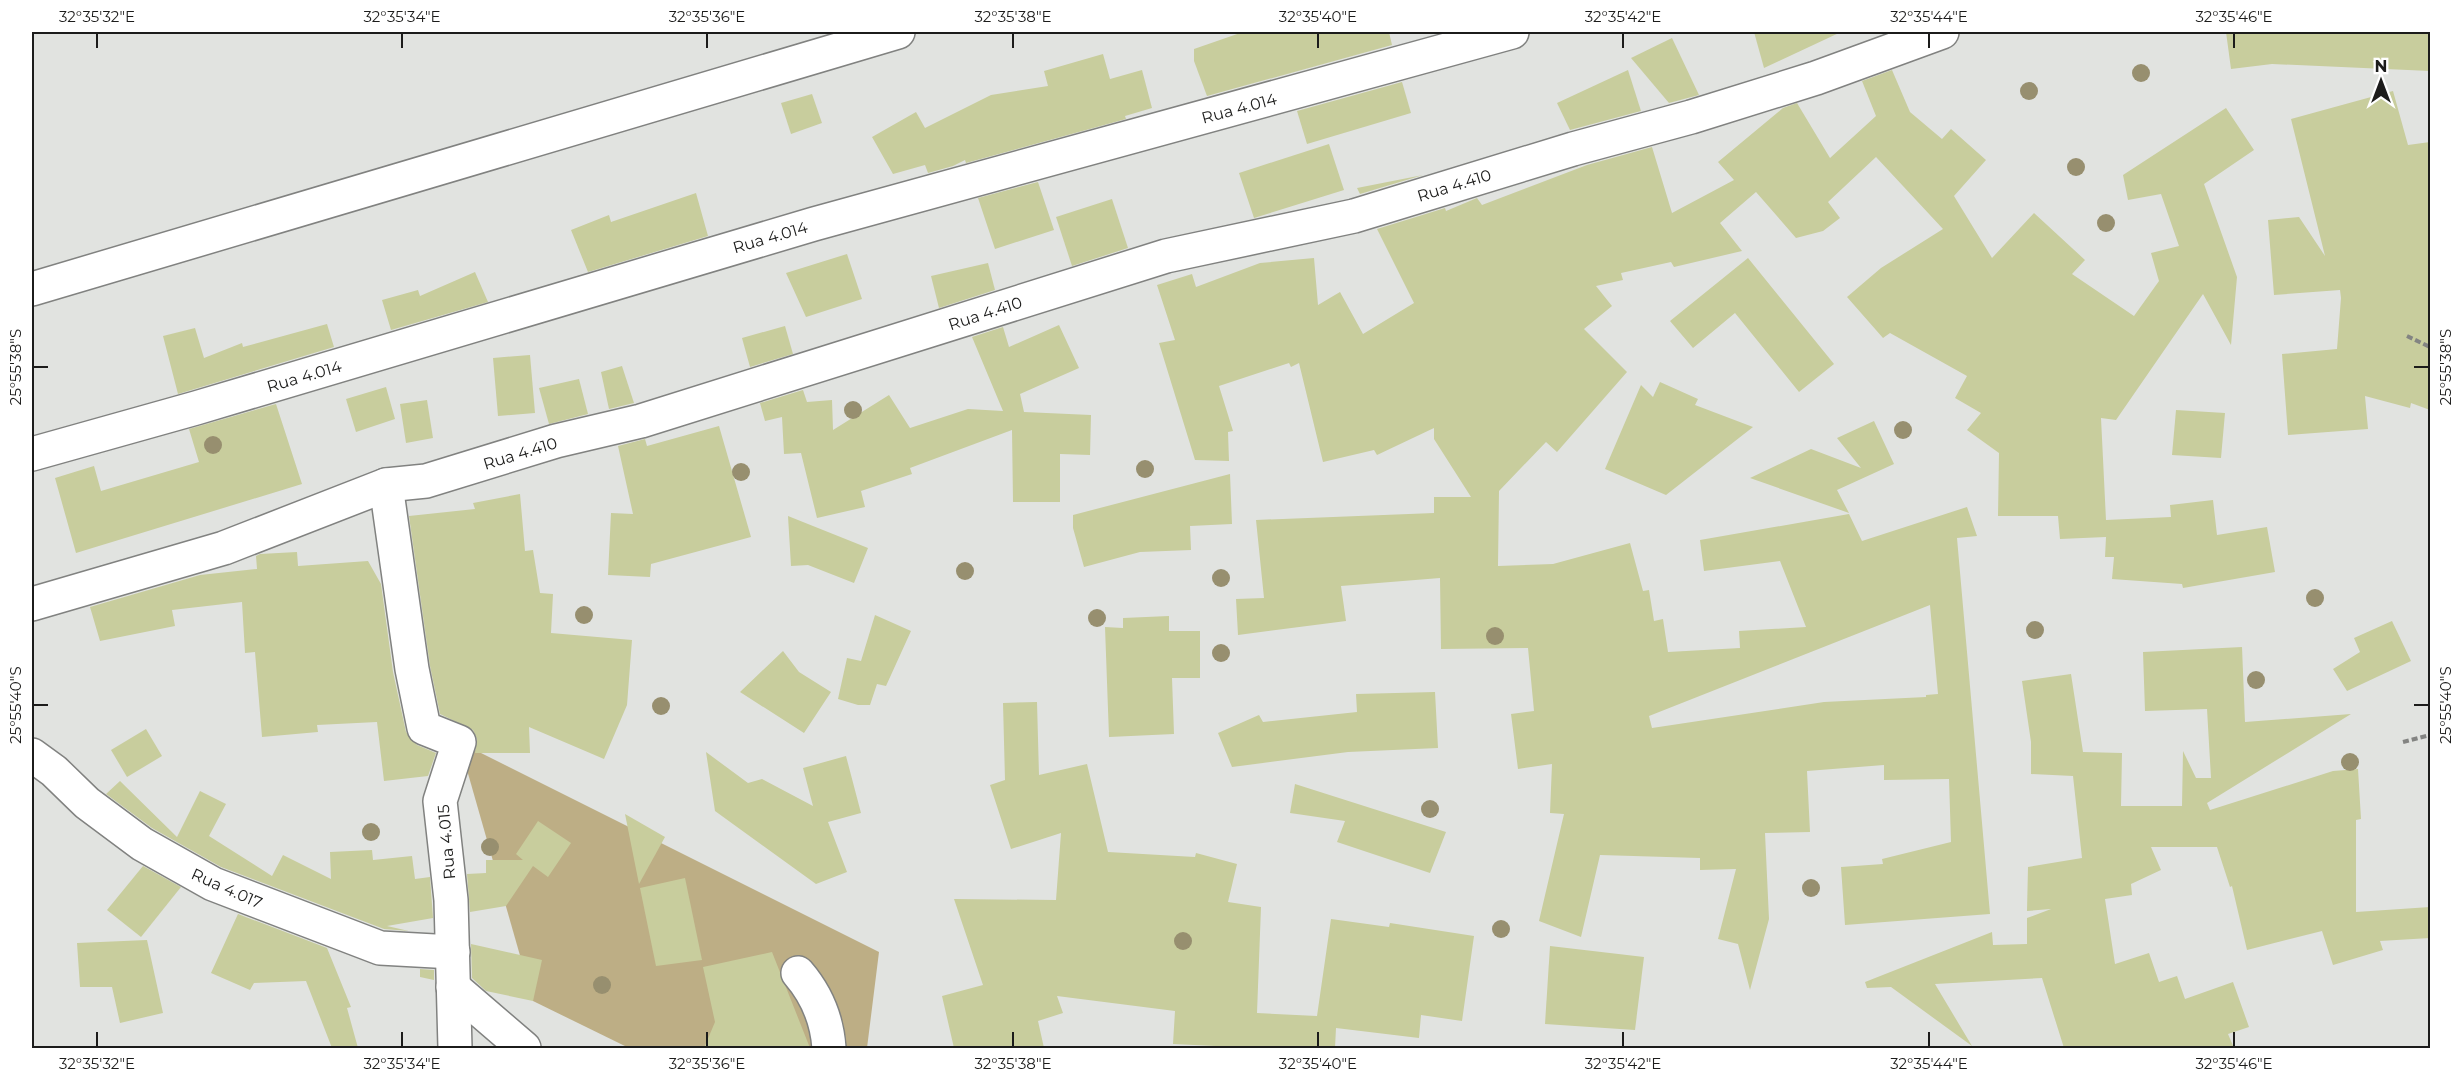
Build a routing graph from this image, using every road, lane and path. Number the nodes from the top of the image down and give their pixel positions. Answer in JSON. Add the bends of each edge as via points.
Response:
{"nodes":[{"id":1,"x":898,"y":32,"type":"edge"},
{"id":2,"x":1512,"y":32,"type":"edge"},
{"id":3,"x":1942,"y":32,"type":"edge"},
{"id":4,"x":32,"y":289,"type":"edge"},
{"id":5,"x":2407,"y":336,"type":"dead end"},
{"id":6,"x":2430,"y":347,"type":"edge"},
{"id":7,"x":32,"y":454,"type":"edge"},
{"id":8,"x":386,"y":485,"type":"junction"},
{"id":9,"x":32,"y":604,"type":"edge"},
{"id":10,"x":2430,"y":735,"type":"edge"},
{"id":11,"x":2403,"y":742,"type":"dead end"},
{"id":12,"x":32,"y":755,"type":"edge"},
{"id":13,"x":453,"y":952,"type":"junction"},
{"id":14,"x":798,"y":973,"type":"dead end"},
{"id":15,"x":453,"y":987,"type":"junction"},
{"id":16,"x":455,"y":1048,"type":"edge"},
{"id":17,"x":524,"y":1048,"type":"edge"},
{"id":18,"x":829,"y":1048,"type":"edge"}],
"edges":[{"from":1,"to":4,"type":"street"},
{"from":2,"to":7,"type":"street","name":"Rua 4.014","via":[[814,224]]},
{"from":3,"to":8,"type":"street","name":"Rua 4.410","via":[[1816,78],[1354,216],[1166,256],[641,421],[556,441],[426,481]]},
{"from":5,"to":6,"type":"path"},
{"from":8,"to":9,"type":"street","name":"Rua 4.410","via":[[224,548]]},
{"from":8,"to":13,"type":"street","name":"Rua 4.015","via":[[424,728],[459,742],[440,801],[452,900]]},
{"from":10,"to":11,"type":"path"},
{"from":12,"to":13,"type":"street","name":"Rua 4.017","via":[[142,844],[213,885],[380,948]]},
{"from":13,"to":15,"type":"street","name":"Rua 4.015"},
{"from":14,"to":18,"type":"street","via":[[814,990]]},
{"from":15,"to":16,"type":"street","name":"Rua 4.015"},
{"from":15,"to":17,"type":"street"}]}
